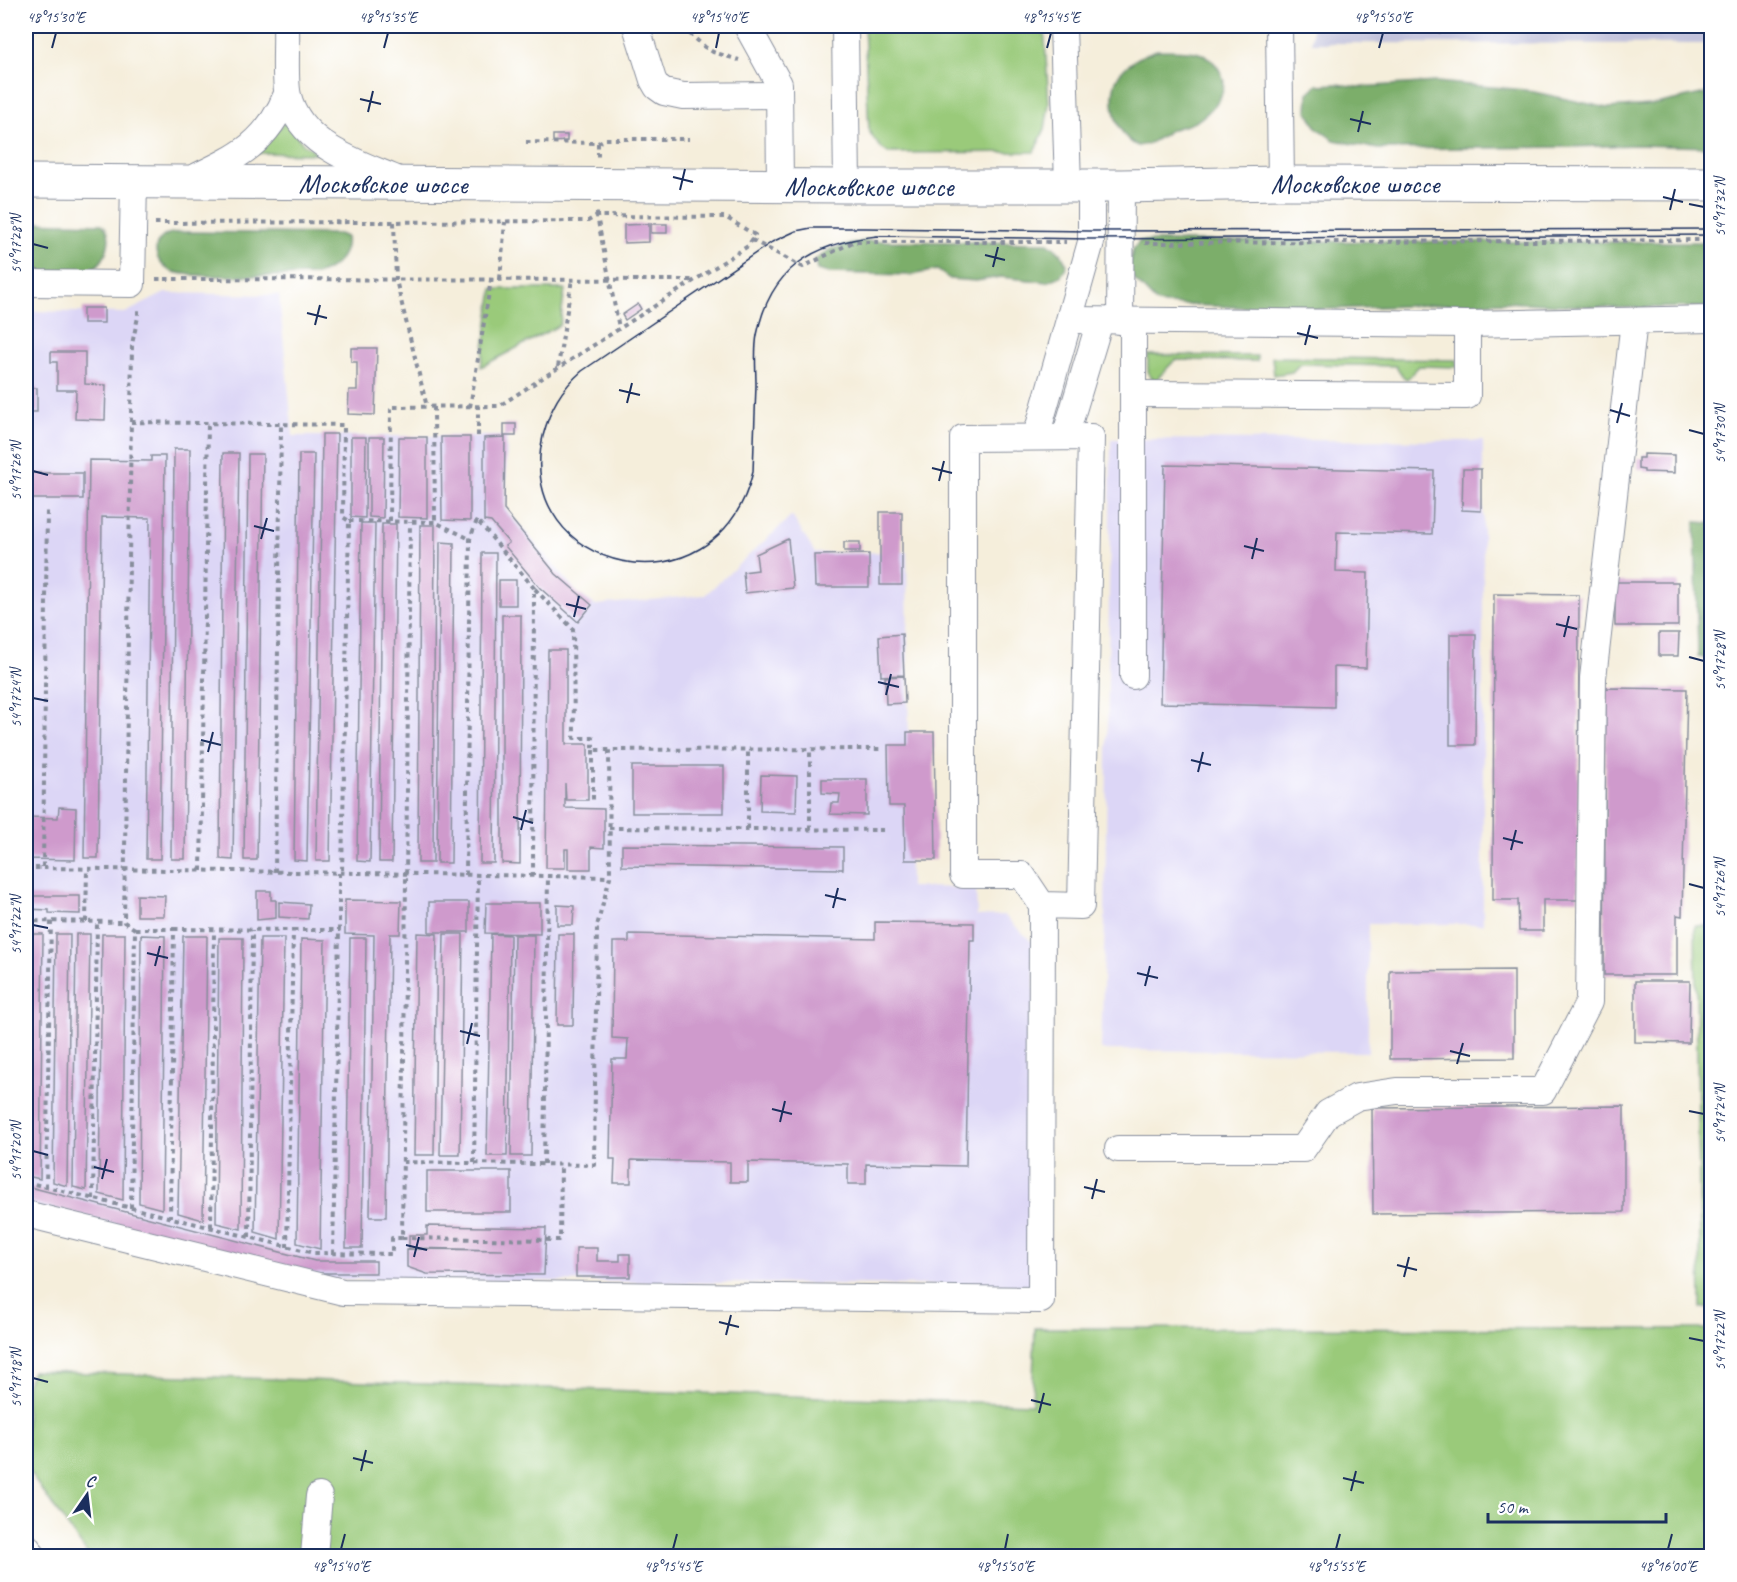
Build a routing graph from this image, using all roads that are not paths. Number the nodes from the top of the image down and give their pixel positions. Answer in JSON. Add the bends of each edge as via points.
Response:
{"nodes":[{"id":1,"x":286,"y":26,"type":"edge"},
{"id":2,"x":636,"y":26,"type":"edge"},
{"id":3,"x":747,"y":26,"type":"edge"},
{"id":4,"x":845,"y":26,"type":"edge"},
{"id":5,"x":1063,"y":26,"type":"edge"},
{"id":6,"x":1279,"y":26,"type":"edge"},
{"id":7,"x":287,"y":94,"type":"junction"},
{"id":8,"x":779,"y":95,"type":"junction"},
{"id":9,"x":26,"y":180,"type":"edge"},
{"id":10,"x":134,"y":181,"type":"junction"},
{"id":11,"x":187,"y":182,"type":"junction"},
{"id":12,"x":405,"y":183,"type":"junction"},
{"id":13,"x":1281,"y":183,"type":"junction"},
{"id":14,"x":1712,"y":184,"type":"edge"},
{"id":15,"x":780,"y":185,"type":"junction"},
{"id":16,"x":847,"y":186,"type":"junction"},
{"id":17,"x":1093,"y":186,"type":"junction"},
{"id":18,"x":26,"y":284,"type":"edge"},
{"id":19,"x":1712,"y":319,"type":"edge"},
{"id":20,"x":1070,"y":320,"type":"junction"},
{"id":21,"x":1118,"y":321,"type":"junction"},
{"id":22,"x":1634,"y":321,"type":"junction"},
{"id":23,"x":1467,"y":324,"type":"junction"},
{"id":24,"x":1133,"y":394,"type":"junction"},
{"id":25,"x":1035,"y":437,"type":"junction"},
{"id":26,"x":1065,"y":437,"type":"junction"},
{"id":27,"x":1133,"y":676,"type":"dead end"},
{"id":28,"x":1042,"y":905,"type":"junction"},
{"id":29,"x":1118,"y":1149,"type":"dead end"},
{"id":30,"x":26,"y":1214,"type":"edge"},
{"id":31,"x":319,"y":1496,"type":"dead end"},
{"id":32,"x":26,"y":1546,"type":"edge"},
{"id":33,"x":33,"y":1557,"type":"edge"},
{"id":34,"x":314,"y":1557,"type":"edge"}],
"edges":[{"from":1,"to":7,"type":"street"},
{"from":2,"to":8,"type":"street","via":[[653,80],[664,92],[683,96]]},
{"from":3,"to":8,"type":"street","via":[[779,84]]},
{"from":4,"to":16,"type":"street"},
{"from":5,"to":17,"type":"street"},
{"from":6,"to":13,"type":"street"},
{"from":7,"to":11,"type":"street","via":[[270,129],[257,141]]},
{"from":7,"to":12,"type":"street","via":[[303,126],[320,142]]},
{"from":8,"to":15,"type":"street"},
{"from":9,"to":10,"type":"main road","name":"Московское шоссе"},
{"from":10,"to":11,"type":"main road","name":"Московское шоссе"},
{"from":10,"to":18,"type":"street","via":[[132,284]]},
{"from":11,"to":12,"type":"main road","name":"Московское шоссе"},
{"from":12,"to":15,"type":"main road","name":"Московское шоссе"},
{"from":13,"to":14,"type":"main road","name":"Московское шоссе"},
{"from":13,"to":17,"type":"main road","name":"Московское шоссе"},
{"from":15,"to":16,"type":"main road","name":"Московское шоссе"},
{"from":16,"to":17,"type":"main road","name":"Московское шоссе"},
{"from":17,"to":20,"type":"street","via":[[1091,242]]},
{"from":17,"to":21,"type":"street","via":[[1120,243]]},
{"from":19,"to":22,"type":"street"},
{"from":20,"to":21,"type":"street"},
{"from":20,"to":25,"type":"street"},
{"from":21,"to":23,"type":"street"},
{"from":21,"to":24,"type":"street"},
{"from":21,"to":26,"type":"street"},
{"from":22,"to":23,"type":"street"},
{"from":22,"to":29,"type":"street","via":[[1593,678],[1589,1002],[1543,1091],[1397,1091],[1357,1097],[1328,1113],[1303,1149]]},
{"from":23,"to":24,"type":"street","via":[[1467,396]]},
{"from":24,"to":27,"type":"street"},
{"from":25,"to":26,"type":"street"},
{"from":25,"to":28,"type":"street","via":[[963,438],[963,875],[1022,875]]},
{"from":26,"to":28,"type":"street","via":[[1091,437],[1081,906]]},
{"from":28,"to":30,"type":"street","via":[[1041,1300],[343,1293]]},
{"from":31,"to":34,"type":"street"},
{"from":32,"to":33,"type":"street"}]}
